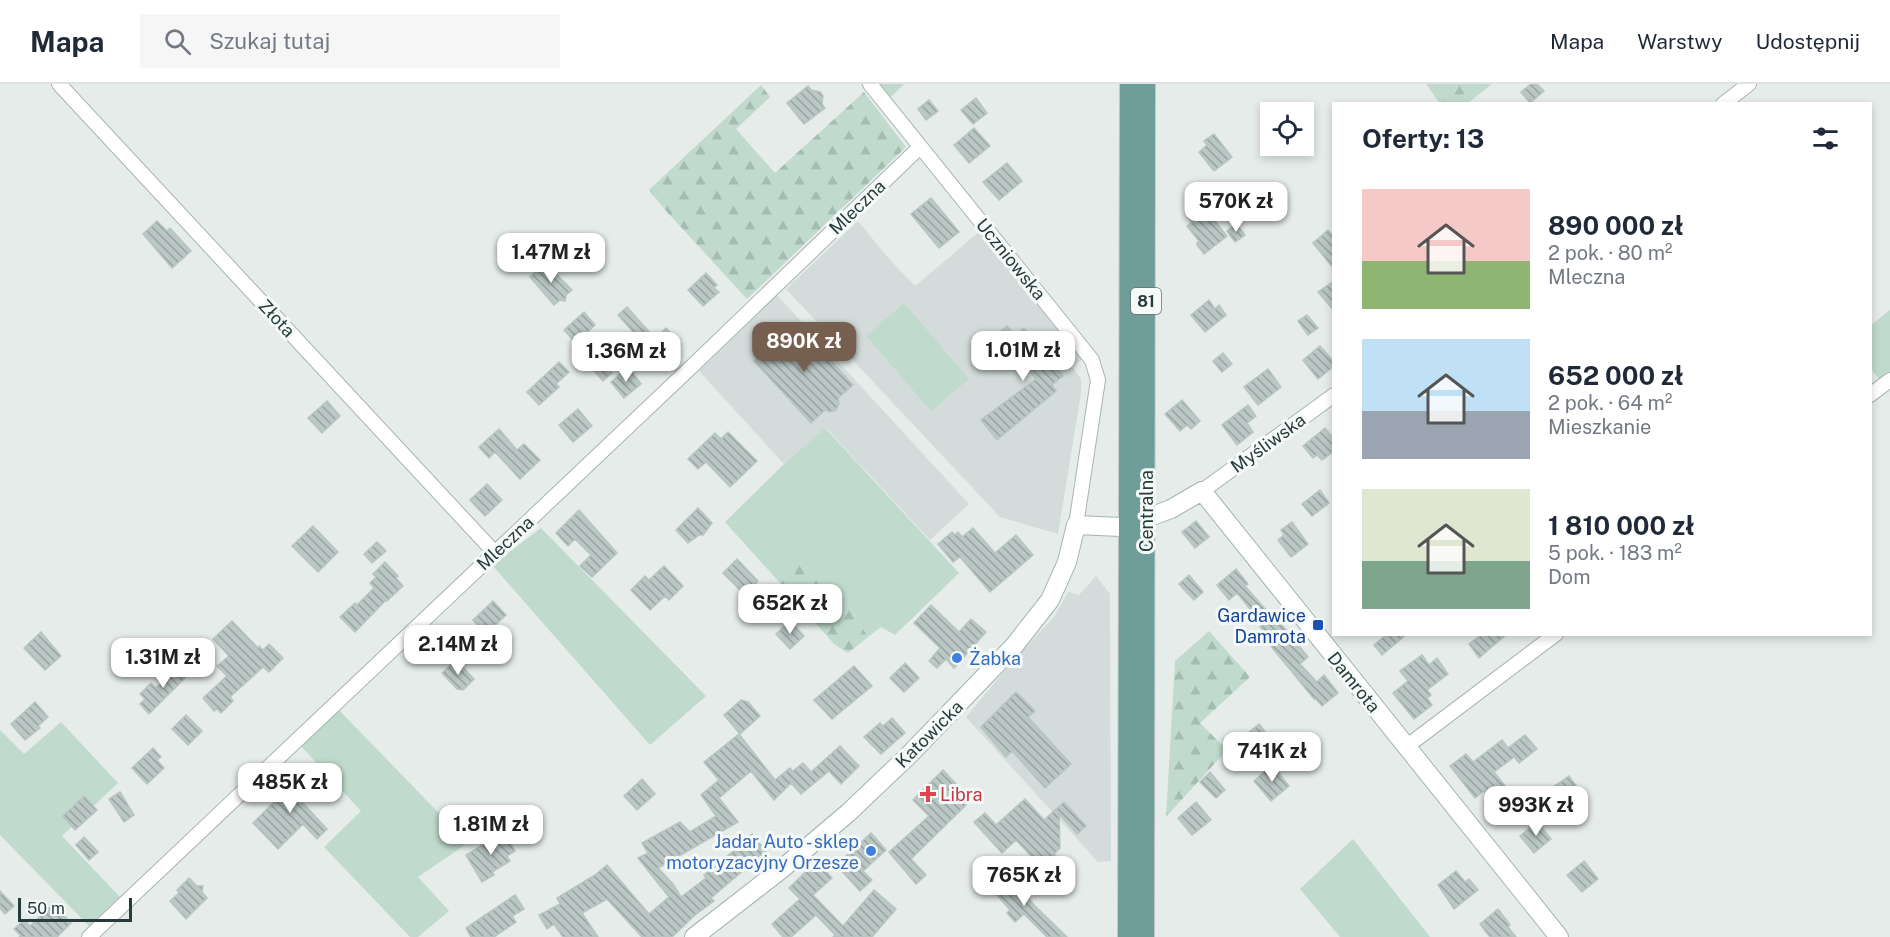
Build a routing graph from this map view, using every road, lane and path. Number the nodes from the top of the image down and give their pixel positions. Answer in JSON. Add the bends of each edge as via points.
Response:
{"nodes":[{"id":1,"x":59,"y":84,"type":"edge"},
{"id":2,"x":870,"y":84,"type":"edge"},
{"id":3,"x":1129,"y":84,"type":"edge"},
{"id":4,"x":1146,"y":84,"type":"edge"},
{"id":5,"x":1749,"y":84,"type":"edge"},
{"id":6,"x":1726,"y":102,"type":"edge"},
{"id":7,"x":920,"y":147,"type":"junction"},
{"id":8,"x":1890,"y":380,"type":"edge"},
{"id":9,"x":1872,"y":393,"type":"edge"},
{"id":10,"x":1332,"y":397,"type":"edge"},
{"id":11,"x":1202,"y":491,"type":"junction"},
{"id":12,"x":1146,"y":518,"type":"junction"},
{"id":13,"x":1076,"y":525,"type":"junction"},
{"id":14,"x":1128,"y":525,"type":"junction"},
{"id":15,"x":495,"y":552,"type":"junction"},
{"id":16,"x":1553,"y":636,"type":"edge"},
{"id":17,"x":1406,"y":747,"type":"junction"},
{"id":18,"x":89,"y":937,"type":"edge"},
{"id":19,"x":694,"y":937,"type":"edge"},
{"id":20,"x":1127,"y":937,"type":"edge"},
{"id":21,"x":1145,"y":937,"type":"edge"},
{"id":22,"x":1559,"y":937,"type":"edge"}],
"edges":[{"from":1,"to":15,"type":"street","name":"Złota"},
{"from":2,"to":7,"type":"street","name":"Uczniowska"},
{"from":3,"to":14,"type":"main road","name":"Centralna","number":"81"},
{"from":4,"to":12,"type":"main road","name":"Centralna","number":"81"},
{"from":5,"to":6,"type":"street"},
{"from":7,"to":13,"type":"street","name":"Uczniowska","via":[[1096,370],[1098,380]]},
{"from":7,"to":15,"type":"street","name":"Mleczna"},
{"from":8,"to":9,"type":"street"},
{"from":10,"to":11,"type":"street","name":"Myśliwska"},
{"from":11,"to":12,"type":"street"},
{"from":11,"to":17,"type":"street","name":"Damrota"},
{"from":12,"to":14,"type":"street"},
{"from":12,"to":21,"type":"main road","name":"Centralna","number":"81"},
{"from":13,"to":14,"type":"street"},
{"from":13,"to":19,"type":"street","name":"Katowicka","via":[[1067,562],[1050,600],[1014,646],[917,748],[848,813]]},
{"from":14,"to":20,"type":"main road","name":"Centralna","number":"81"},
{"from":15,"to":18,"type":"street","name":"Mleczna"},
{"from":16,"to":17,"type":"street"},
{"from":17,"to":22,"type":"street","name":"Damrota"}]}
